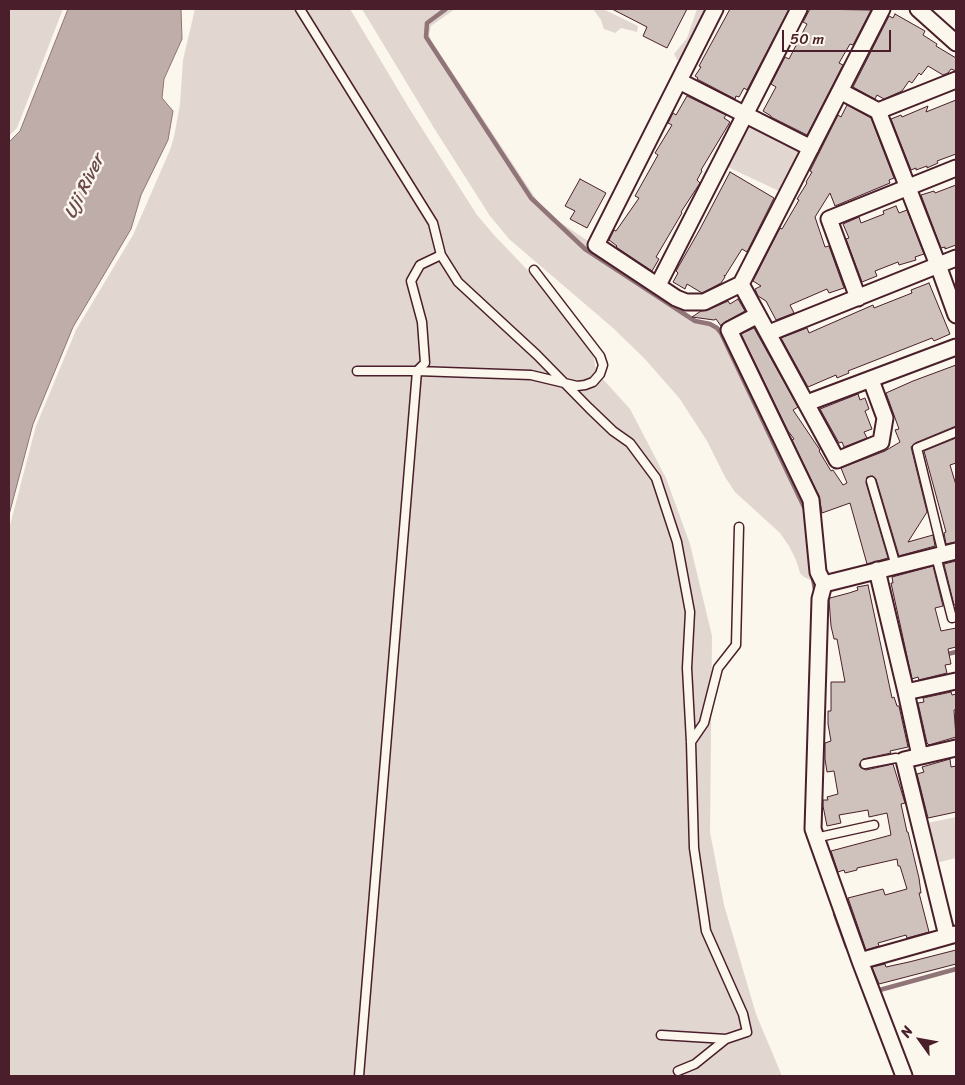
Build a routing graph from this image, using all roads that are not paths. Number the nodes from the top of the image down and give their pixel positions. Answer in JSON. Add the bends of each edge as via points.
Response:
{"nodes":[{"id":1,"x":300,"y":9,"type":"edge"},
{"id":2,"x":716,"y":9,"type":"edge"},
{"id":3,"x":799,"y":9,"type":"edge"},
{"id":4,"x":882,"y":9,"type":"edge"},
{"id":5,"x":918,"y":9,"type":"edge"},
{"id":6,"x":956,"y":43,"type":"edge"},
{"id":7,"x":956,"y":80,"type":"edge"},
{"id":8,"x":679,"y":81,"type":"junction"},
{"id":9,"x":840,"y":91,"type":"junction"},
{"id":10,"x":878,"y":111,"type":"junction"},
{"id":11,"x":745,"y":114,"type":"junction"},
{"id":12,"x":811,"y":148,"type":"junction"},
{"id":13,"x":956,"y":168,"type":"edge"},
{"id":14,"x":907,"y":186,"type":"junction"},
{"id":15,"x":441,"y":255,"type":"junction"},
{"id":16,"x":956,"y":258,"type":"edge"},
{"id":17,"x":938,"y":265,"type":"junction"},
{"id":18,"x":534,"y":270,"type":"dead end"},
{"id":19,"x":658,"y":284,"type":"junction"},
{"id":20,"x":741,"y":284,"type":"junction"},
{"id":21,"x":858,"y":298,"type":"junction"},
{"id":22,"x":758,"y":315,"type":"junction"},
{"id":23,"x":956,"y":315,"type":"edge"},
{"id":24,"x":769,"y":333,"type":"junction"},
{"id":25,"x":956,"y":347,"type":"edge"},
{"id":26,"x":357,"y":371,"type":"dead end"},
{"id":27,"x":417,"y":371,"type":"junction"},
{"id":28,"x":871,"y":380,"type":"junction"},
{"id":29,"x":564,"y":383,"type":"junction"},
{"id":30,"x":807,"y":403,"type":"junction"},
{"id":31,"x":956,"y":432,"type":"edge"},
{"id":32,"x":872,"y":481,"type":"dead end"},
{"id":33,"x":739,"y":527,"type":"dead end"},
{"id":34,"x":945,"y":554,"type":"edge"},
{"id":35,"x":896,"y":566,"type":"junction"},
{"id":36,"x":877,"y":570,"type":"junction"},
{"id":37,"x":824,"y":584,"type":"junction"},
{"id":38,"x":956,"y":617,"type":"edge"},
{"id":39,"x":956,"y":681,"type":"edge"},
{"id":40,"x":906,"y":692,"type":"junction"},
{"id":41,"x":691,"y":742,"type":"junction"},
{"id":42,"x":956,"y":748,"type":"edge"},
{"id":43,"x":920,"y":756,"type":"junction"},
{"id":44,"x":904,"y":760,"type":"junction"},
{"id":45,"x":865,"y":764,"type":"dead end"},
{"id":46,"x":874,"y":825,"type":"dead end"},
{"id":47,"x":815,"y":838,"type":"junction"},
{"id":48,"x":952,"y":935,"type":"edge"},
{"id":49,"x":860,"y":961,"type":"junction"},
{"id":50,"x":661,"y":1035,"type":"dead end"},
{"id":51,"x":726,"y":1039,"type":"junction"},
{"id":52,"x":678,"y":1072,"type":"dead end"},
{"id":53,"x":360,"y":1076,"type":"edge"},
{"id":54,"x":904,"y":1076,"type":"edge"}],
"edges":[{"from":1,"to":15,"type":"lane","via":[[433,223]]},
{"from":2,"to":8,"type":"street"},
{"from":3,"to":11,"type":"street"},
{"from":4,"to":9,"type":"street"},
{"from":5,"to":6,"type":"street"},
{"from":7,"to":10,"type":"street"},
{"from":8,"to":11,"type":"street"},
{"from":8,"to":19,"type":"street","via":[[596,245]]},
{"from":9,"to":10,"type":"street"},
{"from":9,"to":12,"type":"street"},
{"from":10,"to":14,"type":"street"},
{"from":11,"to":12,"type":"street"},
{"from":11,"to":19,"type":"street"},
{"from":12,"to":20,"type":"street"},
{"from":13,"to":14,"type":"street"},
{"from":14,"to":17,"type":"street"},
{"from":14,"to":21,"type":"street","via":[[829,219]]},
{"from":15,"to":27,"type":"lane","via":[[420,265],[411,281],[422,322],[425,363]]},
{"from":15,"to":29,"type":"lane","via":[[458,282]]},
{"from":16,"to":17,"type":"street"},
{"from":17,"to":21,"type":"street"},
{"from":17,"to":23,"type":"street"},
{"from":18,"to":29,"type":"lane","via":[[600,356],[603,365],[600,374],[585,386]]},
{"from":19,"to":20,"type":"street","via":[[686,302],[704,302]]},
{"from":20,"to":22,"type":"street"},
{"from":21,"to":24,"type":"street"},
{"from":22,"to":24,"type":"street"},
{"from":22,"to":37,"type":"street","via":[[730,330],[811,500],[818,572]]},
{"from":24,"to":30,"type":"street"},
{"from":25,"to":28,"type":"street"},
{"from":26,"to":27,"type":"lane"},
{"from":27,"to":29,"type":"lane","via":[[531,375]]},
{"from":27,"to":53,"type":"lane"},
{"from":28,"to":30,"type":"street"},
{"from":28,"to":30,"type":"street","via":[[885,418],[881,442],[837,460]]},
{"from":29,"to":41,"type":"lane","via":[[630,443],[656,478],[677,542],[690,612],[687,668]]},
{"from":31,"to":34,"type":"lane","via":[[917,448]]},
{"from":32,"to":35,"type":"lane"},
{"from":33,"to":41,"type":"lane","via":[[736,645],[718,668],[704,723]]},
{"from":34,"to":35,"type":"street"},
{"from":34,"to":38,"type":"lane","via":[[952,618]]},
{"from":35,"to":36,"type":"street"},
{"from":36,"to":37,"type":"street"},
{"from":36,"to":40,"type":"street"},
{"from":37,"to":47,"type":"street","via":[[820,598]]},
{"from":39,"to":40,"type":"street"},
{"from":40,"to":43,"type":"street"},
{"from":41,"to":51,"type":"lane","via":[[694,848],[706,931],[743,1014],[747,1032]]},
{"from":42,"to":43,"type":"street"},
{"from":43,"to":44,"type":"street"},
{"from":44,"to":45,"type":"lane","via":[[896,758]]},
{"from":44,"to":48,"type":"street"},
{"from":46,"to":47,"type":"lane"},
{"from":47,"to":49,"type":"street"},
{"from":48,"to":49,"type":"street"},
{"from":49,"to":54,"type":"street"},
{"from":50,"to":51,"type":"lane"},
{"from":51,"to":52,"type":"lane","via":[[696,1064]]}]}
